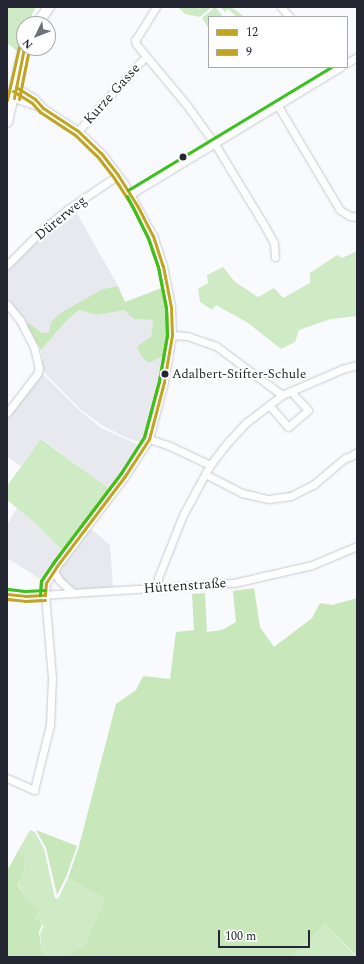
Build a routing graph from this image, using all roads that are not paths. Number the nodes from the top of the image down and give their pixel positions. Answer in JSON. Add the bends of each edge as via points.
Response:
{"nodes":[{"id":1,"x":49,"y":7,"type":"edge"},
{"id":2,"x":156,"y":7,"type":"edge"},
{"id":3,"x":281,"y":7,"type":"edge"},
{"id":4,"x":43,"y":16,"type":"edge"},
{"id":5,"x":289,"y":16,"type":"edge"},
{"id":6,"x":22,"y":56,"type":"edge"},
{"id":7,"x":146,"y":56,"type":"junction"},
{"id":8,"x":357,"y":57,"type":"edge"},
{"id":9,"x":348,"y":62,"type":"edge"},
{"id":10,"x":330,"y":70,"type":"edge"},
{"id":11,"x":16,"y":87,"type":"junction"},
{"id":12,"x":14,"y":98,"type":"junction"},
{"id":13,"x":278,"y":106,"type":"junction"},
{"id":14,"x":43,"y":108,"type":"junction"},
{"id":15,"x":7,"y":122,"type":"edge"},
{"id":16,"x":78,"y":131,"type":"junction"},
{"id":17,"x":215,"y":144,"type":"junction"},
{"id":18,"x":118,"y":175,"type":"junction"},
{"id":19,"x":131,"y":194,"type":"junction"},
{"id":20,"x":357,"y":217,"type":"edge"},
{"id":21,"x":275,"y":257,"type":"dead end"},
{"id":22,"x":7,"y":265,"type":"edge"},
{"id":23,"x":7,"y":304,"type":"edge"},
{"id":24,"x":172,"y":334,"type":"junction"},
{"id":25,"x":357,"y":366,"type":"edge"},
{"id":26,"x":290,"y":391,"type":"junction"},
{"id":27,"x":282,"y":396,"type":"junction"},
{"id":28,"x":269,"y":405,"type":"junction"},
{"id":29,"x":7,"y":413,"type":"edge"},
{"id":30,"x":149,"y":439,"type":"junction"},
{"id":31,"x":357,"y":452,"type":"edge"},
{"id":32,"x":210,"y":465,"type":"junction"},
{"id":33,"x":205,"y":474,"type":"junction"},
{"id":34,"x":357,"y":546,"type":"edge"},
{"id":35,"x":54,"y":571,"type":"junction"},
{"id":36,"x":158,"y":588,"type":"junction"},
{"id":37,"x":73,"y":593,"type":"junction"},
{"id":38,"x":7,"y":594,"type":"edge"},
{"id":39,"x":45,"y":595,"type":"junction"},
{"id":40,"x":7,"y":778,"type":"edge"}],
"edges":[{"from":1,"to":4,"type":"street"},
{"from":2,"to":7,"type":"street","via":[[135,40]]},
{"from":3,"to":5,"type":"street"},
{"from":6,"to":11,"type":"street"},
{"from":7,"to":16,"type":"street","name":"Kurze Gasse"},
{"from":7,"to":17,"type":"street"},
{"from":8,"to":9,"type":"street"},
{"from":10,"to":13,"type":"street"},
{"from":11,"to":12,"type":"street"},
{"from":11,"to":14,"type":"street","via":[[35,99]]},
{"from":12,"to":14,"type":"street"},
{"from":12,"to":15,"type":"street"},
{"from":13,"to":17,"type":"street"},
{"from":13,"to":20,"type":"street","via":[[340,210]]},
{"from":14,"to":16,"type":"street"},
{"from":16,"to":18,"type":"street","via":[[101,153]]},
{"from":17,"to":19,"type":"street"},
{"from":17,"to":21,"type":"street","via":[[264,225],[274,244]]},
{"from":18,"to":19,"type":"street"},
{"from":18,"to":22,"type":"street","name":"Dürerweg","via":[[68,209]]},
{"from":19,"to":24,"type":"street","via":[[153,236],[163,266],[171,307]]},
{"from":23,"to":29,"type":"street","via":[[20,320],[34,347],[39,368]]},
{"from":24,"to":27,"type":"street","via":[[187,336],[216,346]]},
{"from":24,"to":30,"type":"street","via":[[164,382]]},
{"from":25,"to":26,"type":"street","via":[[342,369]]},
{"from":26,"to":27,"type":"street"},
{"from":26,"to":28,"type":"street","via":[[308,410],[288,427]]},
{"from":27,"to":28,"type":"street"},
{"from":28,"to":32,"type":"street","via":[[248,422]]},
{"from":30,"to":32,"type":"street"},
{"from":30,"to":35,"type":"street","via":[[125,476]]},
{"from":31,"to":33,"type":"street","via":[[345,458],[313,485],[291,496],[269,499],[242,493]]},
{"from":32,"to":33,"type":"street"},
{"from":33,"to":36,"type":"street","via":[[183,515],[158,578]]},
{"from":34,"to":36,"type":"street","name":"Hüttenstraße","via":[[312,565],[276,575],[234,583]]},
{"from":35,"to":37,"type":"street","via":[[59,580]]},
{"from":35,"to":39,"type":"street","via":[[46,583]]},
{"from":36,"to":37,"type":"street","name":"Hüttenstraße"},
{"from":37,"to":39,"type":"street","name":"Hüttenstraße"},
{"from":38,"to":39,"type":"street","name":"Hüttenstraße"},
{"from":39,"to":40,"type":"street","via":[[52,678],[50,725],[34,790]]}]}
